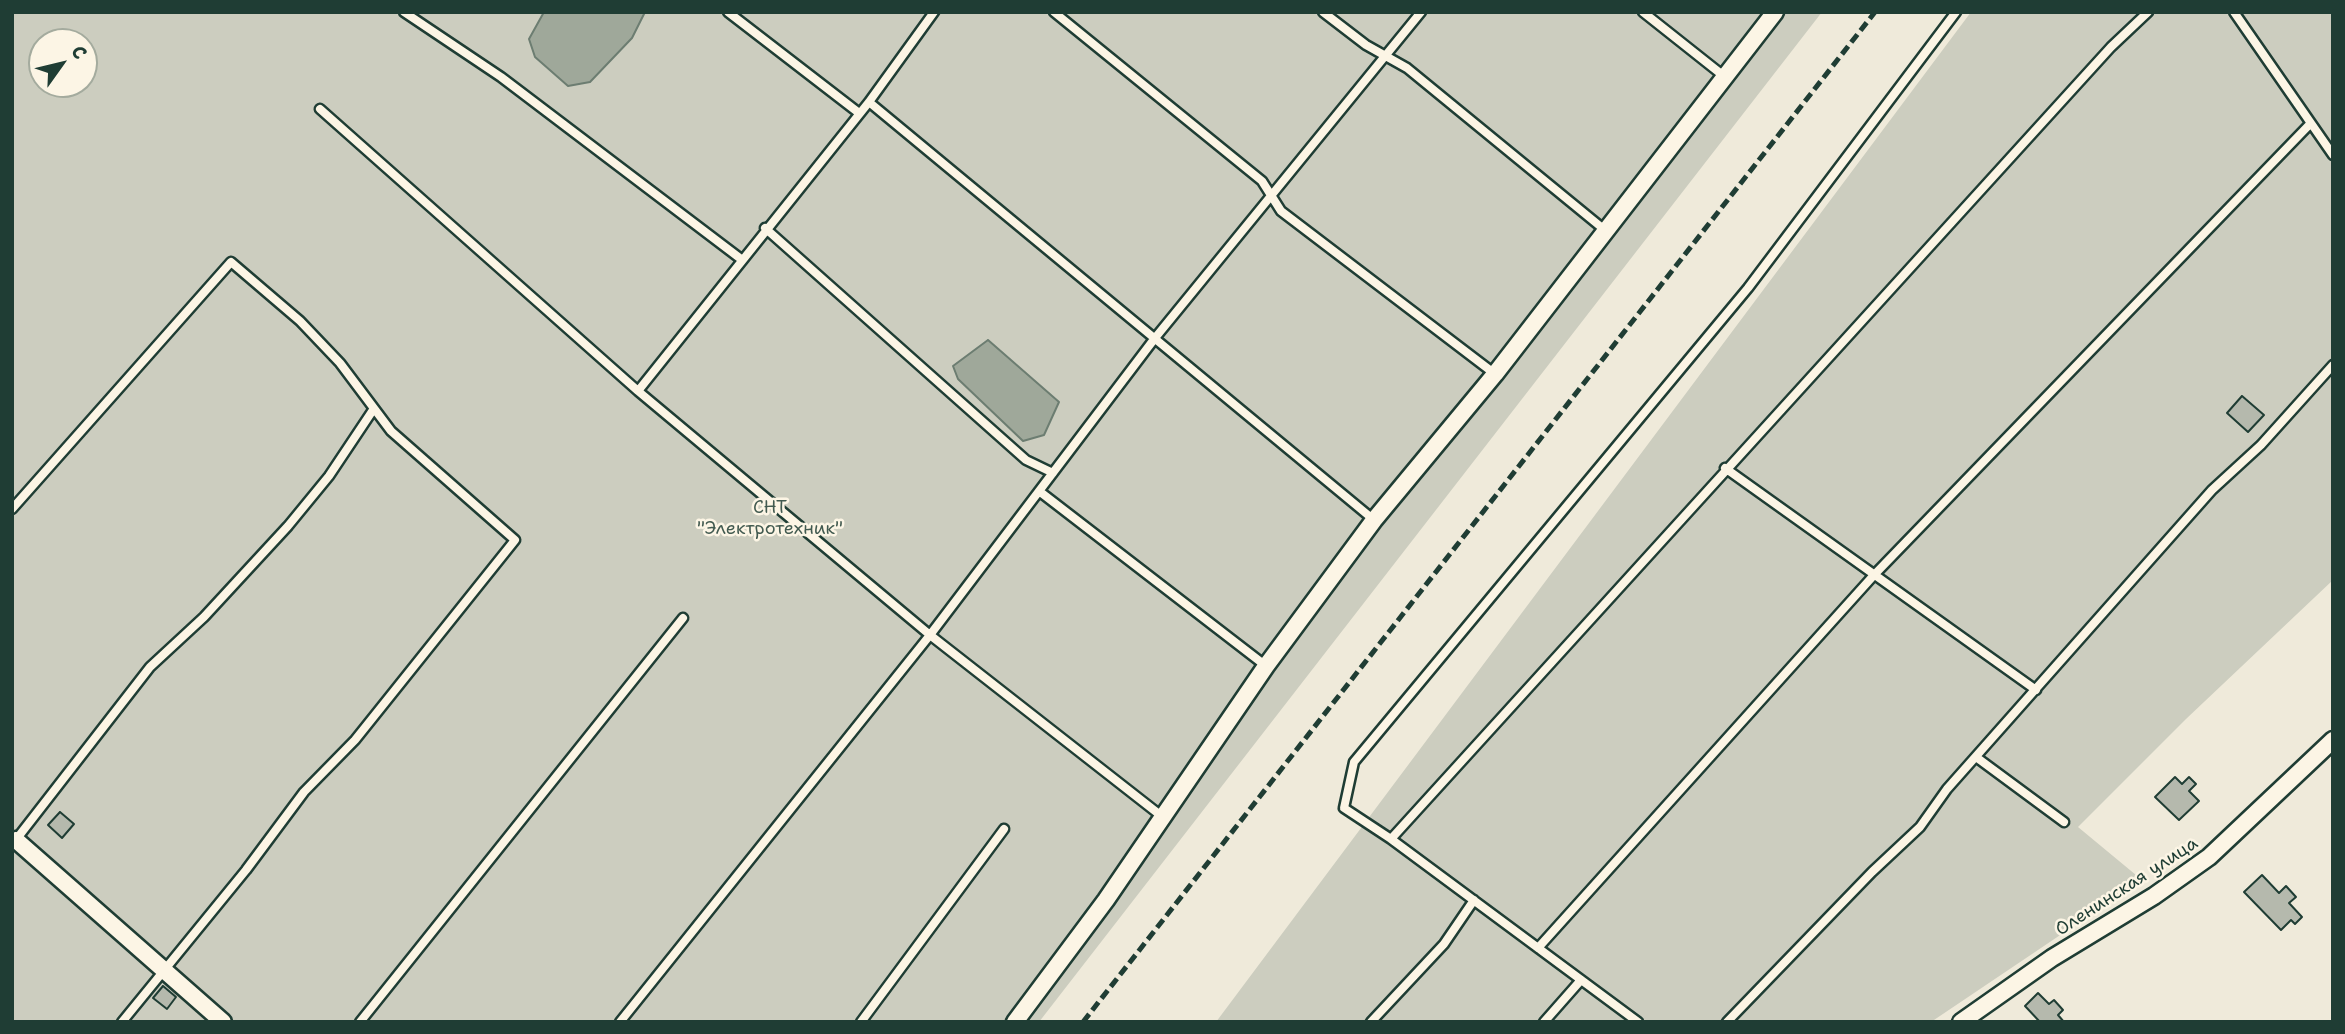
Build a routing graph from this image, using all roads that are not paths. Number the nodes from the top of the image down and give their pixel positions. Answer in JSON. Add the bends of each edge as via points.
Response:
{"nodes":[{"id":1,"x":404,"y":12,"type":"edge"},
{"id":2,"x":728,"y":12,"type":"edge"},
{"id":3,"x":934,"y":12,"type":"edge"},
{"id":4,"x":1054,"y":12,"type":"edge"},
{"id":5,"x":1323,"y":12,"type":"edge"},
{"id":6,"x":1421,"y":12,"type":"edge"},
{"id":7,"x":1643,"y":12,"type":"edge"},
{"id":8,"x":1775,"y":12,"type":"edge"},
{"id":9,"x":1956,"y":12,"type":"edge"},
{"id":10,"x":2148,"y":12,"type":"edge"},
{"id":11,"x":2234,"y":12,"type":"edge"},
{"id":12,"x":1385,"y":55,"type":"junction"},
{"id":13,"x":1725,"y":77,"type":"junction"},
{"id":14,"x":869,"y":102,"type":"junction"},
{"id":15,"x":320,"y":109,"type":"dead end"},
{"id":16,"x":859,"y":113,"type":"junction"},
{"id":17,"x":2310,"y":124,"type":"junction"},
{"id":18,"x":2333,"y":155,"type":"edge"},
{"id":19,"x":1271,"y":196,"type":"junction"},
{"id":20,"x":765,"y":228,"type":"junction"},
{"id":21,"x":1606,"y":231,"type":"junction"},
{"id":22,"x":741,"y":259,"type":"junction"},
{"id":23,"x":1156,"y":338,"type":"junction"},
{"id":24,"x":2333,"y":365,"type":"edge"},
{"id":25,"x":1495,"y":374,"type":"junction"},
{"id":26,"x":638,"y":391,"type":"junction"},
{"id":27,"x":373,"y":410,"type":"junction"},
{"id":28,"x":1725,"y":468,"type":"junction"},
{"id":29,"x":1053,"y":473,"type":"junction"},
{"id":30,"x":1039,"y":491,"type":"junction"},
{"id":31,"x":12,"y":509,"type":"edge"},
{"id":32,"x":1374,"y":520,"type":"junction"},
{"id":33,"x":1874,"y":575,"type":"junction"},
{"id":34,"x":683,"y":618,"type":"dead end"},
{"id":35,"x":930,"y":635,"type":"junction"},
{"id":36,"x":1266,"y":666,"type":"junction"},
{"id":37,"x":2036,"y":690,"type":"junction"},
{"id":38,"x":2333,"y":740,"type":"edge"},
{"id":39,"x":1976,"y":757,"type":"junction"},
{"id":40,"x":1164,"y":818,"type":"junction"},
{"id":41,"x":2064,"y":822,"type":"dead end"},
{"id":42,"x":1004,"y":829,"type":"dead end"},
{"id":43,"x":1391,"y":839,"type":"junction"},
{"id":44,"x":13,"y":840,"type":"edge"},
{"id":45,"x":1475,"y":900,"type":"junction"},
{"id":46,"x":1538,"y":948,"type":"junction"},
{"id":47,"x":163,"y":970,"type":"junction"},
{"id":48,"x":1581,"y":980,"type":"junction"},
{"id":49,"x":122,"y":1022,"type":"edge"},
{"id":50,"x":223,"y":1022,"type":"edge"},
{"id":51,"x":360,"y":1022,"type":"edge"},
{"id":52,"x":620,"y":1022,"type":"edge"},
{"id":53,"x":860,"y":1022,"type":"edge"},
{"id":54,"x":1015,"y":1022,"type":"edge"},
{"id":55,"x":1371,"y":1022,"type":"edge"},
{"id":56,"x":1544,"y":1022,"type":"edge"},
{"id":57,"x":1637,"y":1022,"type":"edge"},
{"id":58,"x":1727,"y":1022,"type":"edge"},
{"id":59,"x":1961,"y":1022,"type":"edge"}],
"edges":[{"from":1,"to":22,"type":"lane","via":[[500,78]]},
{"from":2,"to":16,"type":"lane"},
{"from":3,"to":14,"type":"lane"},
{"from":4,"to":19,"type":"lane","via":[[1262,181]]},
{"from":5,"to":12,"type":"lane"},
{"from":6,"to":12,"type":"lane"},
{"from":7,"to":13,"type":"lane"},
{"from":8,"to":13,"type":"street"},
{"from":9,"to":43,"type":"lane","via":[[1748,288],[1354,762],[1344,808]]},
{"from":10,"to":28,"type":"lane"},
{"from":11,"to":17,"type":"lane"},
{"from":12,"to":19,"type":"lane"},
{"from":12,"to":21,"type":"lane","via":[[1407,68]]},
{"from":13,"to":21,"type":"street"},
{"from":14,"to":16,"type":"lane"},
{"from":14,"to":23,"type":"lane"},
{"from":15,"to":26,"type":"lane"},
{"from":16,"to":20,"type":"lane"},
{"from":17,"to":18,"type":"lane"},
{"from":17,"to":33,"type":"lane"},
{"from":19,"to":23,"type":"lane"},
{"from":19,"to":25,"type":"lane","via":[[1281,211]]},
{"from":20,"to":22,"type":"lane"},
{"from":20,"to":29,"type":"lane","via":[[1026,460]]},
{"from":21,"to":25,"type":"street"},
{"from":22,"to":26,"type":"lane"},
{"from":23,"to":29,"type":"lane"},
{"from":23,"to":32,"type":"lane"},
{"from":24,"to":37,"type":"lane","via":[[2212,490]]},
{"from":25,"to":32,"type":"street"},
{"from":26,"to":35,"type":"lane"},
{"from":27,"to":31,"type":"lane","via":[[340,363],[300,321],[231,262]]},
{"from":27,"to":44,"type":"lane","via":[[330,476],[297,516],[204,617],[150,667]]},
{"from":27,"to":47,"type":"lane","via":[[515,540],[355,740],[304,792]]},
{"from":28,"to":33,"type":"lane"},
{"from":28,"to":43,"type":"lane"},
{"from":29,"to":30,"type":"lane"},
{"from":30,"to":35,"type":"lane"},
{"from":30,"to":36,"type":"lane"},
{"from":32,"to":36,"type":"street"},
{"from":33,"to":37,"type":"lane"},
{"from":33,"to":46,"type":"lane"},
{"from":34,"to":51,"type":"lane"},
{"from":35,"to":40,"type":"lane"},
{"from":35,"to":52,"type":"lane"},
{"from":36,"to":40,"type":"street"},
{"from":37,"to":39,"type":"lane"},
{"from":38,"to":59,"type":"street","name":"Оленинская улица","via":[[2209,858]]},
{"from":39,"to":41,"type":"lane"},
{"from":39,"to":58,"type":"lane","via":[[1920,827]]},
{"from":40,"to":54,"type":"street"},
{"from":42,"to":53,"type":"lane"},
{"from":43,"to":45,"type":"lane"},
{"from":44,"to":47,"type":"street"},
{"from":45,"to":46,"type":"lane"},
{"from":45,"to":55,"type":"lane","via":[[1444,944]]},
{"from":46,"to":48,"type":"lane"},
{"from":47,"to":49,"type":"lane"},
{"from":47,"to":50,"type":"street"},
{"from":48,"to":56,"type":"lane"},
{"from":48,"to":57,"type":"lane"}]}
